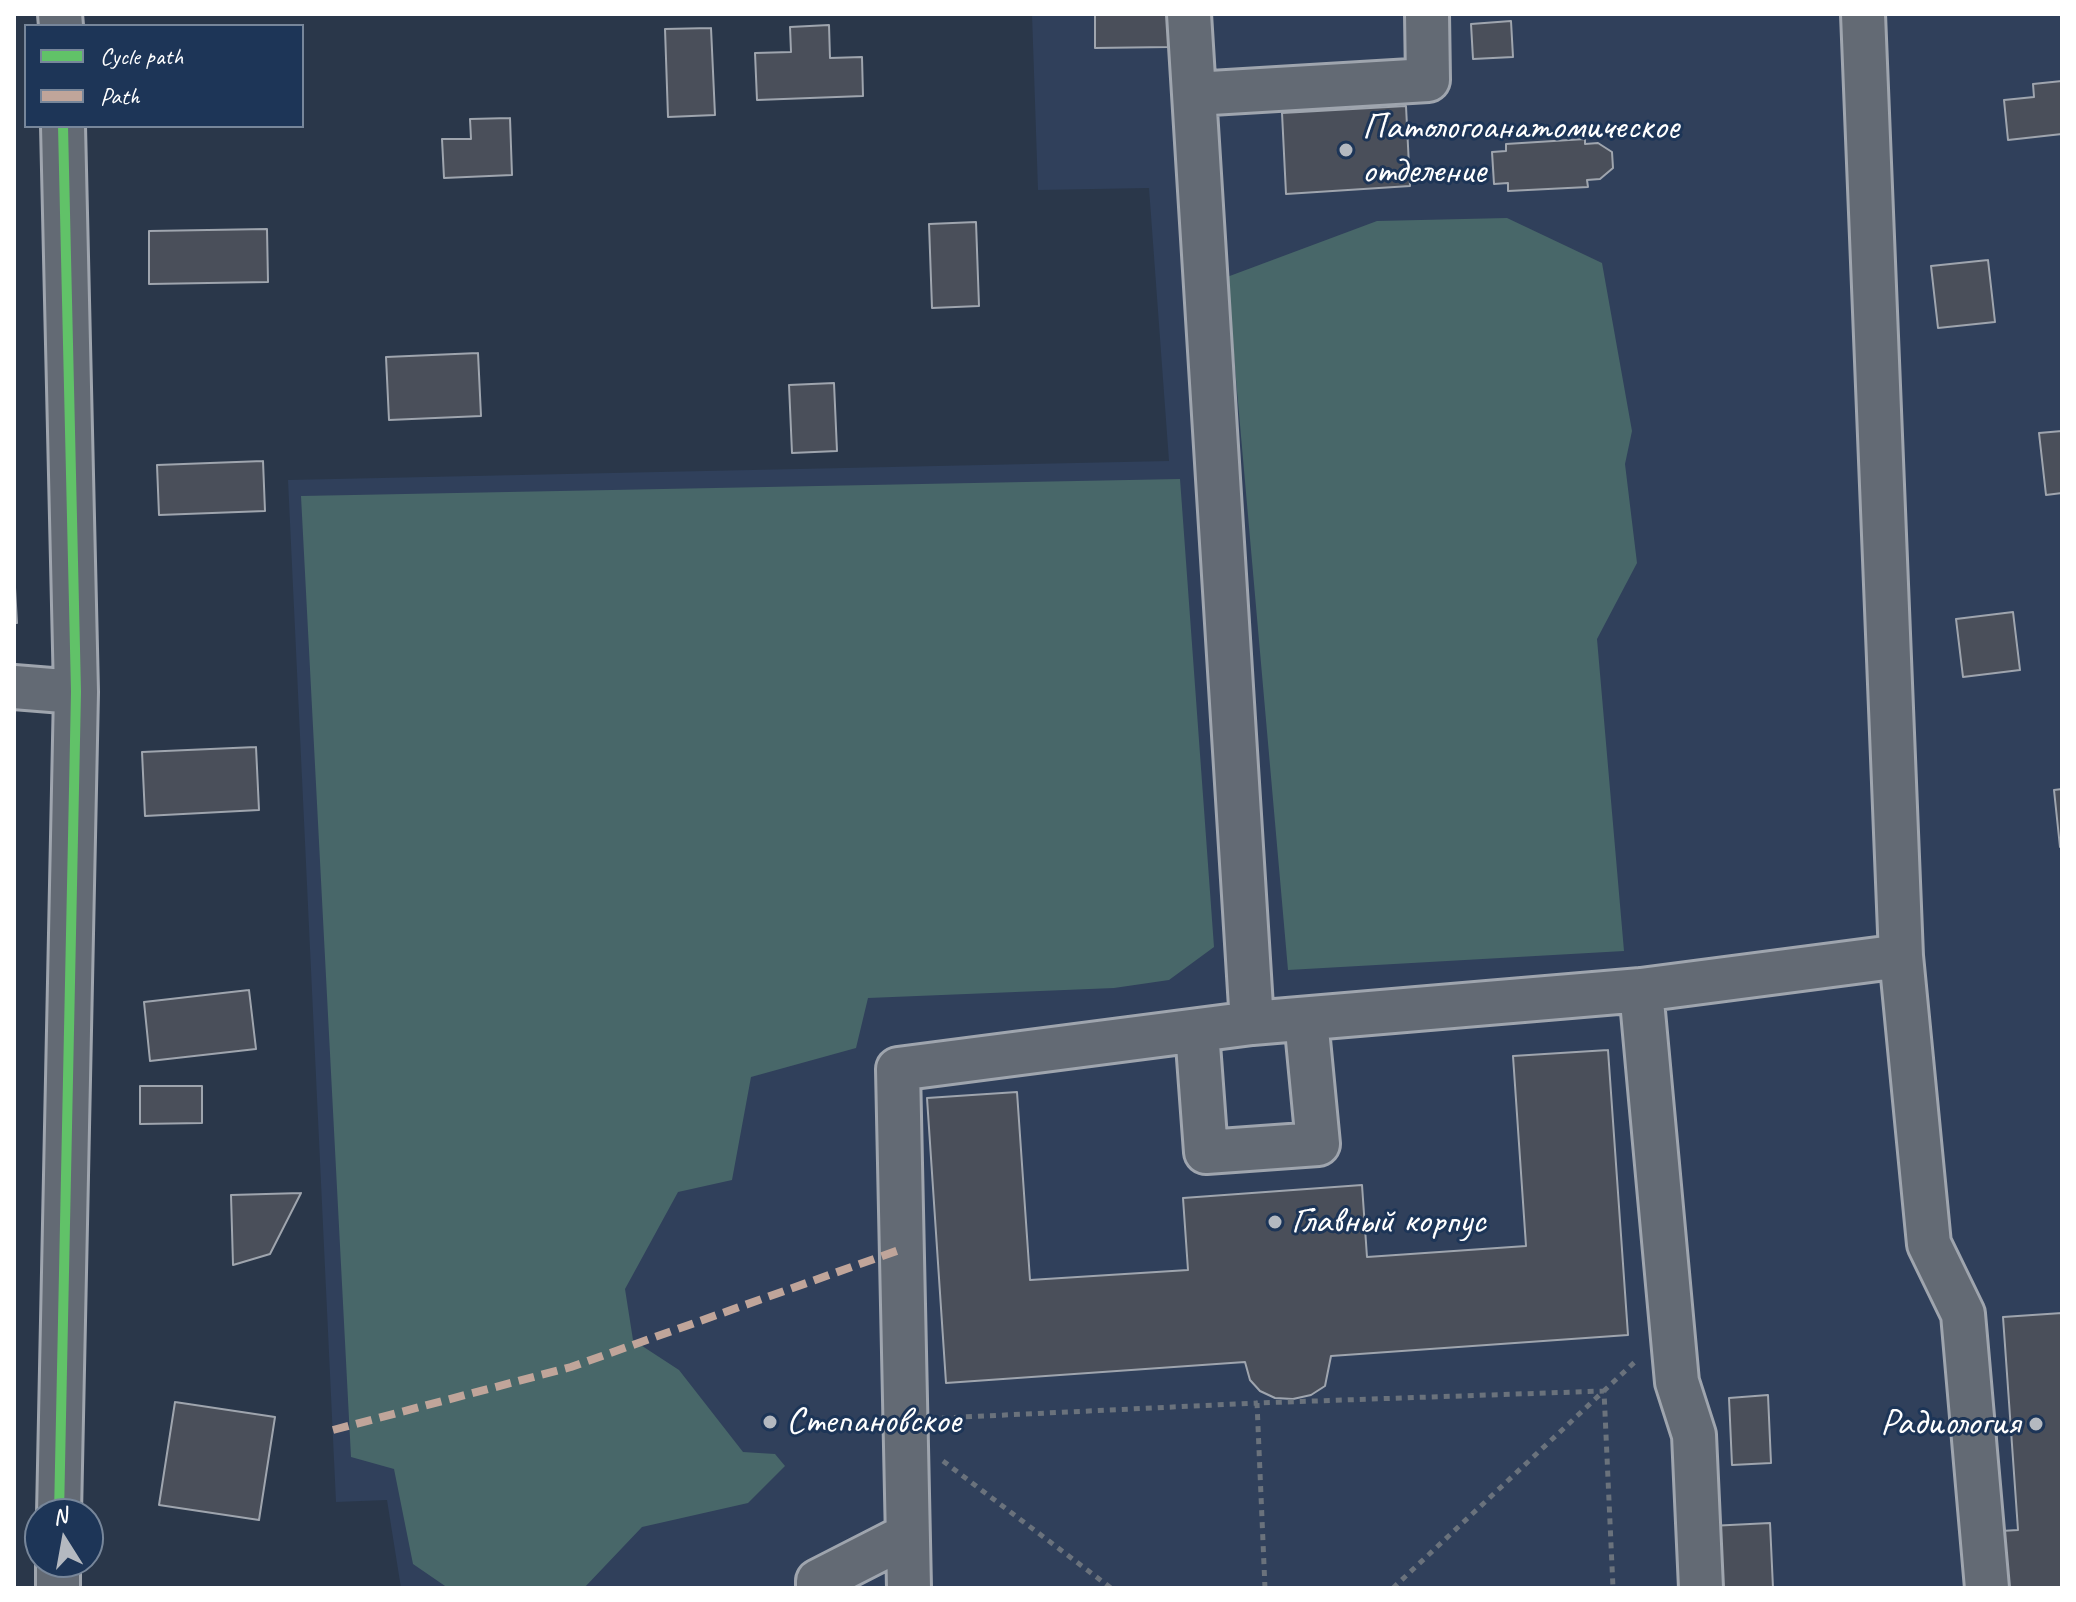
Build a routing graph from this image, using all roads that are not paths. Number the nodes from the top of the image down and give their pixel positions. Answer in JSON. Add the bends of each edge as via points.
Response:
{"nodes":[{"id":1,"x":1189,"y":14,"type":"edge"},
{"id":2,"x":1427,"y":14,"type":"edge"},
{"id":3,"x":1863,"y":14,"type":"edge"},
{"id":4,"x":1194,"y":94,"type":"junction"},
{"id":5,"x":63,"y":128,"type":"edge"},
{"id":6,"x":14,"y":687,"type":"edge"},
{"id":7,"x":76,"y":692,"type":"junction"},
{"id":8,"x":1901,"y":956,"type":"junction"},
{"id":9,"x":1641,"y":990,"type":"junction"},
{"id":10,"x":1306,"y":1019,"type":"junction"},
{"id":11,"x":1252,"y":1023,"type":"junction"},
{"id":12,"x":1197,"y":1031,"type":"junction"},
{"id":13,"x":59,"y":1498,"type":"edge"},
{"id":14,"x":906,"y":1536,"type":"junction"},
{"id":15,"x":818,"y":1588,"type":"edge"},
{"id":16,"x":909,"y":1588,"type":"edge"},
{"id":17,"x":1701,"y":1588,"type":"edge"},
{"id":18,"x":1987,"y":1588,"type":"edge"}],
"edges":[{"from":1,"to":4,"type":"street"},
{"from":2,"to":4,"type":"street","via":[[1428,80]]},
{"from":3,"to":8,"type":"street"},
{"from":4,"to":11,"type":"street"},
{"from":5,"to":7,"type":"street"},
{"from":6,"to":7,"type":"street"},
{"from":7,"to":13,"type":"street"},
{"from":8,"to":9,"type":"street"},
{"from":8,"to":18,"type":"street","via":[[1929,1244],[1963,1314]]},
{"from":9,"to":10,"type":"street"},
{"from":9,"to":17,"type":"street","via":[[1677,1382],[1694,1435]]},
{"from":10,"to":11,"type":"street"},
{"from":10,"to":12,"type":"street","via":[[1318,1144],[1206,1152]]},
{"from":11,"to":12,"type":"street"},
{"from":12,"to":14,"type":"street","via":[[898,1069]]},
{"from":14,"to":15,"type":"street","via":[[818,1581]]},
{"from":14,"to":16,"type":"street"}]}
